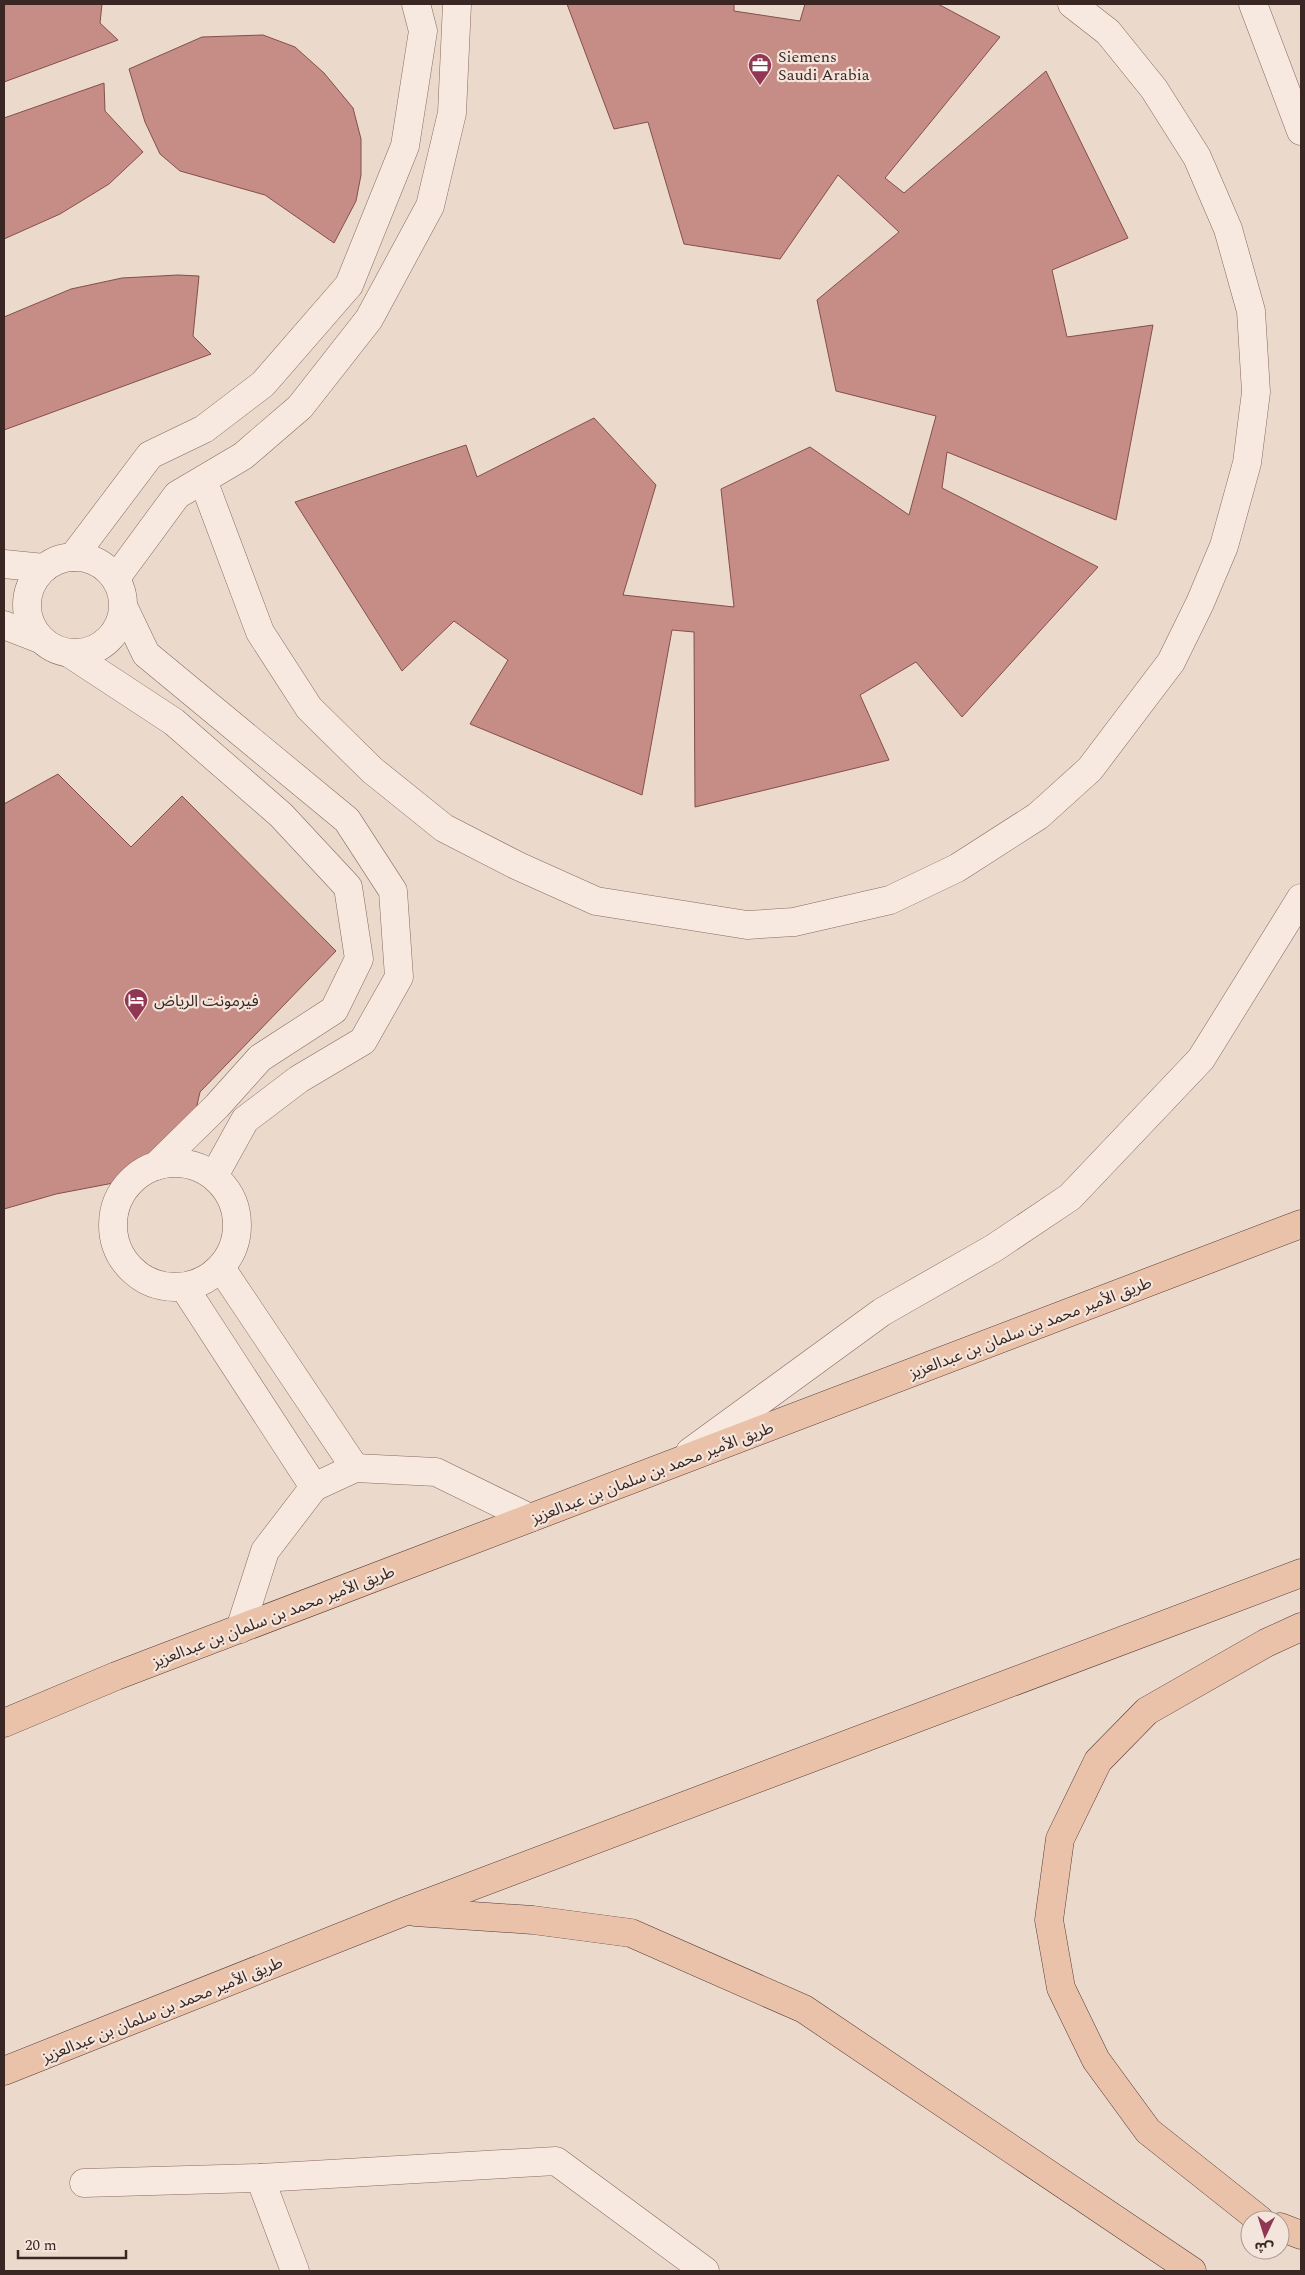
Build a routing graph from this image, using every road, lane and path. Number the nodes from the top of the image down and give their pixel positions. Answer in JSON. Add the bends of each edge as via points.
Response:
{"nodes":[{"id":1,"x":416,"y":4,"type":"edge"},
{"id":2,"x":457,"y":4,"type":"edge"},
{"id":3,"x":1072,"y":4,"type":"edge"},
{"id":4,"x":1253,"y":4,"type":"edge"},
{"id":5,"x":1301,"y":131,"type":"edge"},
{"id":6,"x":203,"y":480,"type":"junction"},
{"id":7,"x":73,"y":557,"type":"junction"},
{"id":8,"x":4,"y":564,"type":"edge"},
{"id":9,"x":44,"y":568,"type":"junction"},
{"id":10,"x":116,"y":578,"type":"junction"},
{"id":11,"x":124,"y":608,"type":"junction"},
{"id":12,"x":4,"y":625,"type":"edge"},
{"id":13,"x":40,"y":639,"type":"junction"},
{"id":14,"x":69,"y":653,"type":"junction"},
{"id":15,"x":1301,"y":898,"type":"edge"},
{"id":16,"x":156,"y":1166,"type":"junction"},
{"id":17,"x":214,"y":1176,"type":"junction"},
{"id":18,"x":1301,"y":1224,"type":"edge"},
{"id":19,"x":221,"y":1268,"type":"junction"},
{"id":20,"x":184,"y":1287,"type":"junction"},
{"id":21,"x":677,"y":1462,"type":"junction"},
{"id":22,"x":356,"y":1468,"type":"junction"},
{"id":23,"x":314,"y":1486,"type":"junction"},
{"id":24,"x":530,"y":1518,"type":"junction"},
{"id":25,"x":1301,"y":1573,"type":"edge"},
{"id":26,"x":1301,"y":1627,"type":"edge"},
{"id":27,"x":240,"y":1629,"type":"junction"},
{"id":28,"x":4,"y":1723,"type":"edge"},
{"id":29,"x":406,"y":1911,"type":"junction"},
{"id":30,"x":4,"y":2071,"type":"edge"},
{"id":31,"x":260,"y":2178,"type":"junction"},
{"id":32,"x":84,"y":2183,"type":"dead end"},
{"id":33,"x":1247,"y":2210,"type":"edge"},
{"id":34,"x":295,"y":2271,"type":"edge"},
{"id":35,"x":706,"y":2271,"type":"edge"},
{"id":36,"x":1192,"y":2271,"type":"edge"}],
"edges":[{"from":1,"to":7,"type":"street","via":[[424,31],[404,146],[349,285],[263,384],[204,429],[150,455]]},
{"from":2,"to":6,"type":"street","via":[[452,113],[430,206],[369,319],[300,407],[244,456]]},
{"from":3,"to":6,"type":"street","via":[[1108,32],[1154,89],[1197,157],[1228,229],[1251,311],[1256,392],[1247,463],[1224,546],[1171,662],[1090,769],[1038,816],[957,868],[890,900],[794,922],[747,925],[596,901],[444,828],[372,770],[309,708],[260,632]]},
{"from":4,"to":5,"type":"street"},
{"from":6,"to":10,"type":"street","via":[[177,495]]},
{"from":7,"to":9,"type":"street","via":[[57,560]]},
{"from":7,"to":10,"type":"street","via":[[89,558]]},
{"from":8,"to":9,"type":"street"},
{"from":9,"to":13,"type":"street","via":[[34,580],[27,603],[31,626]]},
{"from":10,"to":11,"type":"street"},
{"from":11,"to":14,"type":"street","via":[[112,637],[85,653]]},
{"from":11,"to":17,"type":"street","via":[[146,654],[347,820],[393,891],[398,977],[363,1041],[299,1079],[245,1120]]},
{"from":12,"to":13,"type":"street"},
{"from":13,"to":14,"type":"street"},
{"from":14,"to":16,"type":"street","via":[[174,722],[281,815],[348,888],[359,959],[334,1010],[260,1058]]},
{"from":15,"to":21,"type":"street","via":[[1200,1059],[1070,1196],[994,1248],[882,1312]]},
{"from":16,"to":17,"type":"street","via":[[176,1162],[196,1166]]},
{"from":16,"to":20,"type":"street","via":[[137,1175],[123,1190],[115,1209],[113,1229],[118,1249],[129,1266],[145,1279],[164,1286]]},
{"from":17,"to":19,"type":"street","via":[[228,1192],[236,1211],[238,1231],[232,1251]]},
{"from":18,"to":21,"type":"main road","name":"طريق الأمير محمد بن سلمان بن عبدالعزيز"},
{"from":19,"to":20,"type":"street","via":[[204,1280]]},
{"from":19,"to":22,"type":"street"},
{"from":20,"to":23,"type":"street"},
{"from":21,"to":24,"type":"main road","name":"طريق الأمير محمد بن سلمان بن عبدالعزيز"},
{"from":22,"to":23,"type":"street"},
{"from":22,"to":24,"type":"street","via":[[436,1472]]},
{"from":23,"to":27,"type":"street","via":[[265,1551]]},
{"from":24,"to":27,"type":"main road","name":"طريق الأمير محمد بن سلمان بن عبدالعزيز"},
{"from":25,"to":29,"type":"main road","name":"طريق الأمير محمد بن سلمان بن عبدالعزيز"},
{"from":26,"to":33,"type":"main road","via":[[1266,1643],[1147,1711],[1098,1761],[1060,1840],[1049,1920],[1061,1988],[1096,2060],[1148,2132]]},
{"from":27,"to":28,"type":"main road","name":"طريق الأمير محمد بن سلمان بن عبدالعزيز"},
{"from":29,"to":30,"type":"main road","name":"طريق الأمير محمد بن سلمان بن عبدالعزيز"},
{"from":29,"to":36,"type":"main road","via":[[533,1920],[631,1933],[804,2009]]},
{"from":31,"to":32,"type":"street"},
{"from":31,"to":34,"type":"street"},
{"from":31,"to":35,"type":"street","via":[[556,2161]]}]}
